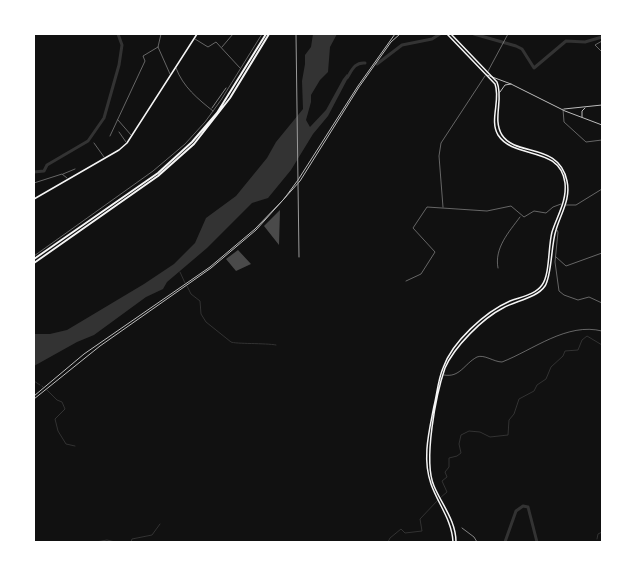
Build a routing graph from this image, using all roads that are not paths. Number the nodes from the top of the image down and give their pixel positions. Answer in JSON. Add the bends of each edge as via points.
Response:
{"nodes":[{"id":1,"x":161,"y":34,"type":"edge"},
{"id":2,"x":197,"y":34,"type":"edge"},
{"id":3,"x":233,"y":34,"type":"edge"},
{"id":4,"x":262,"y":34,"type":"edge"},
{"id":5,"x":266,"y":34,"type":"edge"},
{"id":6,"x":269,"y":34,"type":"edge"},
{"id":7,"x":395,"y":34,"type":"edge"},
{"id":8,"x":400,"y":34,"type":"edge"},
{"id":9,"x":447,"y":34,"type":"edge"},
{"id":10,"x":451,"y":34,"type":"edge"},
{"id":11,"x":508,"y":34,"type":"edge"},
{"id":12,"x":194,"y":39,"type":"junction"},
{"id":13,"x":602,"y":42,"type":"edge"},
{"id":14,"x":158,"y":47,"type":"junction"},
{"id":15,"x":222,"y":48,"type":"junction"},
{"id":16,"x":602,"y":52,"type":"edge"},
{"id":17,"x":176,"y":67,"type":"junction"},
{"id":18,"x":241,"y":68,"type":"junction"},
{"id":19,"x":487,"y":73,"type":"junction"},
{"id":20,"x":171,"y":75,"type":"junction"},
{"id":21,"x":494,"y":77,"type":"junction"},
{"id":22,"x":511,"y":84,"type":"junction"},
{"id":23,"x":499,"y":92,"type":"junction"},
{"id":24,"x":602,"y":105,"type":"edge"},
{"id":25,"x":585,"y":108,"type":"junction"},
{"id":26,"x":563,"y":109,"type":"junction"},
{"id":27,"x":213,"y":112,"type":"junction"},
{"id":28,"x":583,"y":118,"type":"junction"},
{"id":29,"x":118,"y":119,"type":"junction"},
{"id":30,"x":496,"y":122,"type":"junction"},
{"id":31,"x":602,"y":125,"type":"edge"},
{"id":32,"x":119,"y":132,"type":"dead end"},
{"id":33,"x":110,"y":136,"type":"dead end"},
{"id":34,"x":132,"y":137,"type":"junction"},
{"id":35,"x":602,"y":140,"type":"edge"},
{"id":36,"x":94,"y":143,"type":"dead end"},
{"id":37,"x":127,"y":144,"type":"junction"},
{"id":38,"x":104,"y":159,"type":"junction"},
{"id":39,"x":76,"y":169,"type":"dead end"},
{"id":40,"x":63,"y":174,"type":"junction"},
{"id":41,"x":68,"y":179,"type":"junction"},
{"id":42,"x":34,"y":183,"type":"edge"},
{"id":43,"x":602,"y":189,"type":"edge"},
{"id":44,"x":34,"y":199,"type":"edge"},
{"id":45,"x":563,"y":204,"type":"junction"},
{"id":46,"x":566,"y":205,"type":"junction"},
{"id":47,"x":443,"y":209,"type":"junction"},
{"id":48,"x":521,"y":215,"type":"junction"},
{"id":49,"x":554,"y":228,"type":"junction"},
{"id":50,"x":556,"y":229,"type":"junction"},
{"id":51,"x":602,"y":253,"type":"edge"},
{"id":52,"x":34,"y":256,"type":"edge"},
{"id":53,"x":555,"y":256,"type":"junction"},
{"id":54,"x":34,"y":259,"type":"edge"},
{"id":55,"x":34,"y":263,"type":"edge"},
{"id":56,"x":498,"y":268,"type":"dead end"},
{"id":57,"x":406,"y":281,"type":"dead end"},
{"id":58,"x":602,"y":303,"type":"edge"},
{"id":59,"x":499,"y":308,"type":"junction"},
{"id":60,"x":602,"y":331,"type":"edge"},
{"id":61,"x":442,"y":375,"type":"junction"},
{"id":62,"x":34,"y":397,"type":"edge"},
{"id":63,"x":439,"y":499,"type":"junction"},
{"id":64,"x":454,"y":542,"type":"edge"}],
"edges":[{"from":1,"to":14,"type":"street"},
{"from":2,"to":12,"type":"main road"},
{"from":3,"to":15,"type":"street"},
{"from":4,"to":18,"type":"street"},
{"from":5,"to":54,"type":"highway","via":[[217,113],[192,142],[158,172]]},
{"from":6,"to":55,"type":"highway","via":[[230,98],[194,144],[158,176]]},
{"from":7,"to":62,"type":"street","via":[[358,86],[298,180],[284,199],[255,229],[210,267],[84,354]]},
{"from":8,"to":62,"type":"street","via":[[391,42],[363,81],[300,181],[265,221],[211,268],[100,346]]},
{"from":9,"to":19,"type":"main road"},
{"from":10,"to":19,"type":"main road"},
{"from":11,"to":19,"type":"street"},
{"from":12,"to":15,"type":"street","via":[[208,47],[216,42]]},
{"from":12,"to":17,"type":"main road"},
{"from":13,"to":16,"type":"street","via":[[596,45]]},
{"from":14,"to":20,"type":"street"},
{"from":14,"to":29,"type":"street","via":[[143,56],[145,61]]},
{"from":15,"to":18,"type":"street"},
{"from":17,"to":20,"type":"main road"},
{"from":17,"to":27,"type":"street","via":[[180,79]]},
{"from":18,"to":27,"type":"street"},
{"from":19,"to":21,"type":"main road"},
{"from":19,"to":30,"type":"main road","via":[[496,87]]},
{"from":19,"to":47,"type":"street","via":[[441,143],[439,156]]},
{"from":20,"to":34,"type":"main road"},
{"from":21,"to":22,"type":"street"},
{"from":21,"to":23,"type":"main road"},
{"from":22,"to":23,"type":"street","via":[[505,85]]},
{"from":22,"to":26,"type":"street"},
{"from":23,"to":30,"type":"main road"},
{"from":24,"to":25,"type":"street"},
{"from":25,"to":26,"type":"street"},
{"from":25,"to":28,"type":"street","via":[[582,111]]},
{"from":26,"to":28,"type":"street"},
{"from":26,"to":35,"type":"street","via":[[564,122],[579,137],[586,142]]},
{"from":27,"to":52,"type":"street","via":[[198,131],[166,162]]},
{"from":28,"to":31,"type":"street"},
{"from":29,"to":33,"type":"street"},
{"from":29,"to":34,"type":"street"},
{"from":30,"to":45,"type":"main road","via":[[496,131],[505,142],[547,158],[562,172],[565,184]]},
{"from":30,"to":46,"type":"main road","via":[[503,137],[509,142],[545,154],[560,165],[566,175],[568,187]]},
{"from":32,"to":37,"type":"street"},
{"from":34,"to":37,"type":"main road"},
{"from":36,"to":38,"type":"street"},
{"from":37,"to":38,"type":"main road"},
{"from":38,"to":41,"type":"main road"},
{"from":39,"to":40,"type":"street"},
{"from":40,"to":41,"type":"street"},
{"from":40,"to":42,"type":"street"},
{"from":41,"to":44,"type":"main road"},
{"from":43,"to":46,"type":"street","via":[[576,205]]},
{"from":45,"to":46,"type":"street"},
{"from":45,"to":48,"type":"street","via":[[553,207],[546,213],[536,211],[524,217]]},
{"from":45,"to":49,"type":"main road"},
{"from":46,"to":50,"type":"main road"},
{"from":47,"to":48,"type":"street","via":[[487,211],[511,206]]},
{"from":47,"to":57,"type":"street","via":[[427,207],[414,225],[413,228],[435,252],[421,274]]},
{"from":48,"to":56,"type":"street","via":[[504,238],[496,256]]},
{"from":49,"to":50,"type":"main road"},
{"from":49,"to":59,"type":"main road","via":[[541,286]]},
{"from":50,"to":53,"type":"street","via":[[558,232]]},
{"from":50,"to":59,"type":"main road","via":[[546,284],[532,295]]},
{"from":51,"to":53,"type":"street","via":[[566,266]]},
{"from":53,"to":58,"type":"street","via":[[559,291],[578,300],[588,297]]},
{"from":59,"to":61,"type":"main road","via":[[486,316],[453,350]]},
{"from":60,"to":61,"type":"street","via":[[565,333],[504,362],[479,357],[457,374]]},
{"from":61,"to":63,"type":"main road","via":[[429,456],[431,478]]},
{"from":61,"to":63,"type":"main road","via":[[426,456],[428,473]]},
{"from":63,"to":64,"type":"main road","via":[[453,524]]}]}
